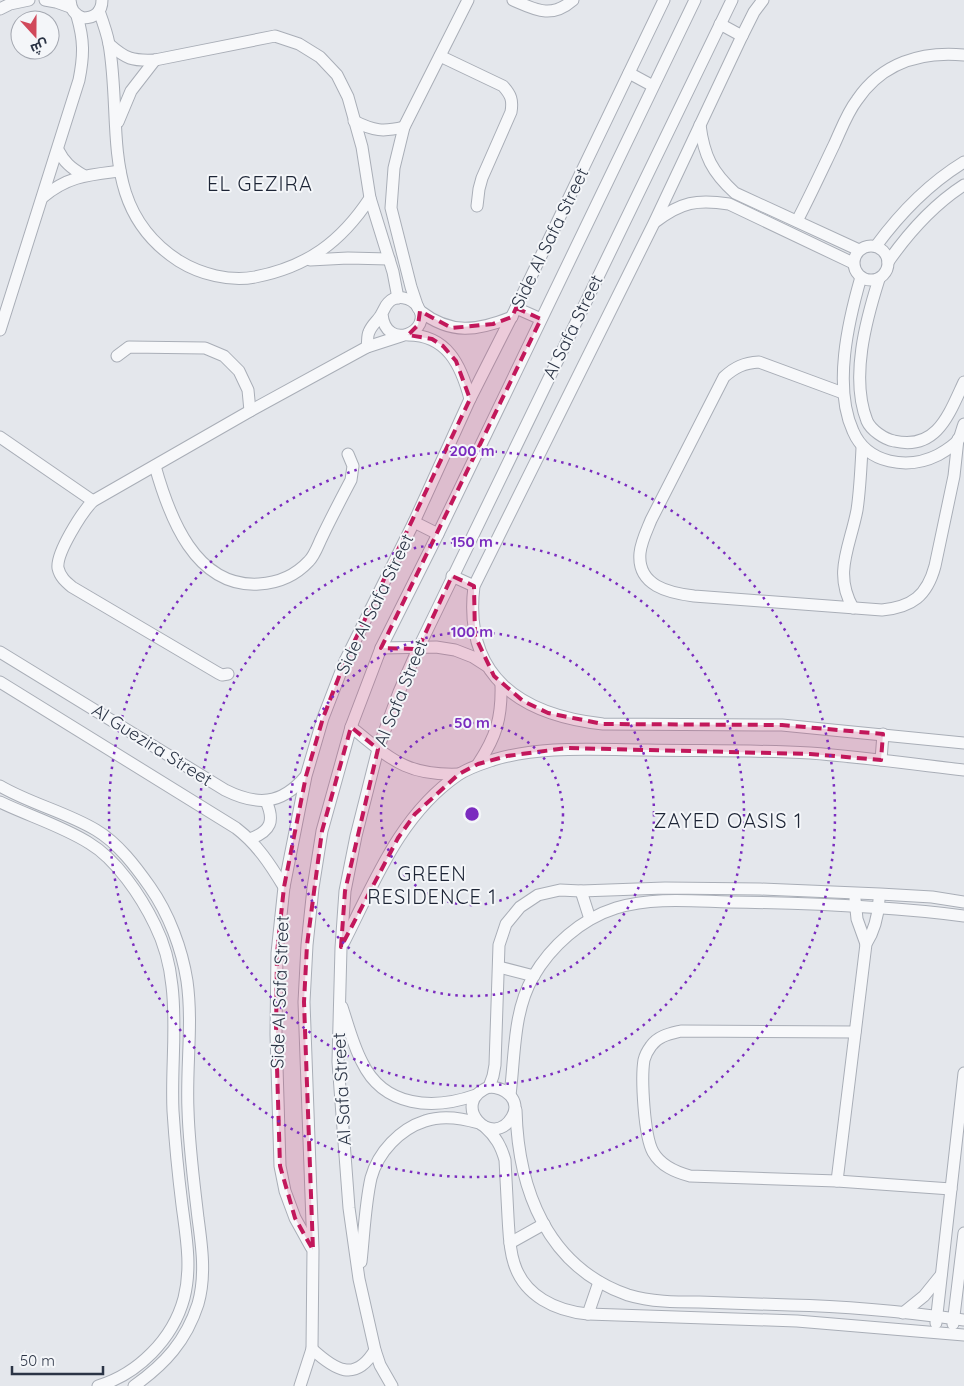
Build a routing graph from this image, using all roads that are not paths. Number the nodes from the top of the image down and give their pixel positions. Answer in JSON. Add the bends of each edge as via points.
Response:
{"nodes":[{"id":1,"x":29,"y":0,"type":"edge"},
{"id":2,"x":44,"y":0,"type":"edge"},
{"id":3,"x":468,"y":0,"type":"edge"},
{"id":4,"x":513,"y":0,"type":"edge"},
{"id":5,"x":573,"y":0,"type":"edge"},
{"id":6,"x":664,"y":0,"type":"edge"},
{"id":7,"x":695,"y":0,"type":"edge"},
{"id":8,"x":732,"y":0,"type":"edge"},
{"id":9,"x":763,"y":0,"type":"edge"},
{"id":10,"x":101,"y":6,"type":"edge"},
{"id":11,"x":73,"y":8,"type":"edge"},
{"id":12,"x":0,"y":9,"type":"edge"},
{"id":13,"x":720,"y":24,"type":"junction"},
{"id":14,"x":742,"y":36,"type":"junction"},
{"id":15,"x":109,"y":44,"type":"junction"},
{"id":16,"x":440,"y":56,"type":"junction"},
{"id":17,"x":964,"y":56,"type":"edge"},
{"id":18,"x":155,"y":60,"type":"junction"},
{"id":19,"x":628,"y":73,"type":"junction"},
{"id":20,"x":653,"y":86,"type":"junction"},
{"id":21,"x":354,"y":121,"type":"junction"},
{"id":22,"x":700,"y":125,"type":"junction"},
{"id":23,"x":116,"y":128,"type":"junction"},
{"id":24,"x":404,"y":128,"type":"junction"},
{"id":25,"x":58,"y":150,"type":"junction"},
{"id":26,"x":964,"y":162,"type":"edge"},
{"id":27,"x":120,"y":171,"type":"junction"},
{"id":28,"x":83,"y":175,"type":"junction"},
{"id":29,"x":964,"y":185,"type":"edge"},
{"id":30,"x":42,"y":198,"type":"junction"},
{"id":31,"x":370,"y":198,"type":"junction"},
{"id":32,"x":477,"y":206,"type":"dead end"},
{"id":33,"x":798,"y":221,"type":"junction"},
{"id":34,"x":654,"y":224,"type":"junction"},
{"id":35,"x":876,"y":246,"type":"junction"},
{"id":36,"x":859,"y":250,"type":"junction"},
{"id":37,"x":306,"y":260,"type":"junction"},
{"id":38,"x":389,"y":260,"type":"junction"},
{"id":39,"x":888,"y":262,"type":"junction"},
{"id":40,"x":853,"y":263,"type":"junction"},
{"id":41,"x":861,"y":277,"type":"junction"},
{"id":42,"x":879,"y":279,"type":"junction"},
{"id":43,"x":398,"y":298,"type":"junction"},
{"id":44,"x":419,"y":309,"type":"junction"},
{"id":45,"x":514,"y":312,"type":"junction"},
{"id":46,"x":382,"y":314,"type":"junction"},
{"id":47,"x":541,"y":319,"type":"junction"},
{"id":48,"x":451,"y":328,"type":"junction"},
{"id":49,"x":0,"y":330,"type":"edge"},
{"id":50,"x":405,"y":335,"type":"junction"},
{"id":51,"x":441,"y":345,"type":"junction"},
{"id":52,"x":367,"y":347,"type":"junction"},
{"id":53,"x":117,"y":356,"type":"dead end"},
{"id":54,"x":964,"y":382,"type":"edge"},
{"id":55,"x":843,"y":393,"type":"junction"},
{"id":56,"x":470,"y":399,"type":"junction"},
{"id":57,"x":250,"y":411,"type":"junction"},
{"id":58,"x":949,"y":414,"type":"junction"},
{"id":59,"x":868,"y":422,"type":"junction"},
{"id":60,"x":964,"y":423,"type":"edge"},
{"id":61,"x":853,"y":432,"type":"junction"},
{"id":62,"x":0,"y":437,"type":"edge"},
{"id":63,"x":958,"y":440,"type":"junction"},
{"id":64,"x":862,"y":448,"type":"junction"},
{"id":65,"x":348,"y":454,"type":"dead end"},
{"id":66,"x":156,"y":466,"type":"junction"},
{"id":67,"x":93,"y":501,"type":"junction"},
{"id":68,"x":414,"y":522,"type":"junction"},
{"id":69,"x":438,"y":534,"type":"junction"},
{"id":70,"x":452,"y":576,"type":"junction"},
{"id":71,"x":474,"y":586,"type":"junction"},
{"id":72,"x":853,"y":608,"type":"junction"},
{"id":73,"x":381,"y":648,"type":"junction"},
{"id":74,"x":418,"y":648,"type":"junction"},
{"id":75,"x":1,"y":654,"type":"edge"},
{"id":76,"x":489,"y":667,"type":"junction"},
{"id":77,"x":228,"y":674,"type":"dead end"},
{"id":78,"x":0,"y":682,"type":"edge"},
{"id":79,"x":501,"y":684,"type":"junction"},
{"id":80,"x":351,"y":726,"type":"junction"},
{"id":81,"x":883,"y":734,"type":"junction"},
{"id":82,"x":964,"y":743,"type":"edge"},
{"id":83,"x":378,"y":749,"type":"junction"},
{"id":84,"x":881,"y":760,"type":"junction"},
{"id":85,"x":478,"y":764,"type":"junction"},
{"id":86,"x":964,"y":770,"type":"edge"},
{"id":87,"x":459,"y":774,"type":"junction"},
{"id":88,"x":306,"y":776,"type":"junction"},
{"id":89,"x":0,"y":786,"type":"edge"},
{"id":90,"x":266,"y":801,"type":"junction"},
{"id":91,"x":0,"y":802,"type":"edge"},
{"id":92,"x":64,"y":814,"type":"junction"},
{"id":93,"x":58,"y":828,"type":"junction"},
{"id":94,"x":250,"y":839,"type":"junction"},
{"id":95,"x":131,"y":862,"type":"junction"},
{"id":96,"x":121,"y":872,"type":"junction"},
{"id":97,"x":284,"y":887,"type":"junction"},
{"id":98,"x":581,"y":891,"type":"junction"},
{"id":99,"x":854,"y":892,"type":"junction"},
{"id":100,"x":880,"y":894,"type":"junction"},
{"id":101,"x":964,"y":902,"type":"edge"},
{"id":102,"x":855,"y":906,"type":"junction"},
{"id":103,"x":879,"y":907,"type":"junction"},
{"id":104,"x":964,"y":916,"type":"edge"},
{"id":105,"x":590,"y":919,"type":"junction"},
{"id":106,"x":866,"y":944,"type":"junction"},
{"id":107,"x":341,"y":948,"type":"junction"},
{"id":108,"x":499,"y":967,"type":"junction"},
{"id":109,"x":534,"y":976,"type":"junction"},
{"id":110,"x":339,"y":1000,"type":"junction"},
{"id":111,"x":855,"y":1032,"type":"junction"},
{"id":112,"x":964,"y":1073,"type":"edge"},
{"id":113,"x":489,"y":1087,"type":"junction"},
{"id":114,"x":476,"y":1095,"type":"junction"},
{"id":115,"x":510,"y":1095,"type":"junction"},
{"id":116,"x":516,"y":1110,"type":"junction"},
{"id":117,"x":962,"y":1117,"type":"edge"},
{"id":118,"x":482,"y":1125,"type":"junction"},
{"id":119,"x":837,"y":1181,"type":"junction"},
{"id":120,"x":951,"y":1189,"type":"junction"},
{"id":121,"x":544,"y":1224,"type":"junction"},
{"id":122,"x":964,"y":1233,"type":"edge"},
{"id":123,"x":510,"y":1243,"type":"junction"},
{"id":124,"x":313,"y":1250,"type":"junction"},
{"id":125,"x":962,"y":1274,"type":"edge"},
{"id":126,"x":941,"y":1275,"type":"junction"},
{"id":127,"x":359,"y":1279,"type":"junction"},
{"id":128,"x":599,"y":1282,"type":"junction"},
{"id":129,"x":903,"y":1313,"type":"junction"},
{"id":130,"x":588,"y":1314,"type":"junction"},
{"id":131,"x":937,"y":1316,"type":"junction"},
{"id":132,"x":959,"y":1320,"type":"edge"},
{"id":133,"x":935,"y":1332,"type":"junction"},
{"id":134,"x":958,"y":1334,"type":"edge"},
{"id":135,"x":312,"y":1350,"type":"junction"},
{"id":136,"x":375,"y":1350,"type":"junction"},
{"id":137,"x":126,"y":1374,"type":"junction"},
{"id":138,"x":98,"y":1386,"type":"edge"},
{"id":139,"x":133,"y":1386,"type":"edge"},
{"id":140,"x":300,"y":1386,"type":"edge"},
{"id":141,"x":392,"y":1386,"type":"edge"}],
"edges":[{"from":1,"to":12,"type":"street"},
{"from":2,"to":11,"type":"street"},
{"from":3,"to":16,"type":"street"},
{"from":4,"to":5,"type":"street","via":[[538,11],[551,12]]},
{"from":6,"to":19,"type":"street","name":"Side Al Safa Street"},
{"from":7,"to":20,"type":"street","name":"Al Safa Street"},
{"from":8,"to":13,"type":"street","name":"Al Safa Street"},
{"from":9,"to":14,"type":"street"},
{"from":10,"to":11,"type":"street","via":[[89,18]]},
{"from":10,"to":15,"type":"street"},
{"from":11,"to":25,"type":"street","via":[[83,37],[84,59]]},
{"from":13,"to":14,"type":"street"},
{"from":13,"to":70,"type":"street","name":"Al Safa Street"},
{"from":14,"to":22,"type":"street"},
{"from":15,"to":18,"type":"street","via":[[122,55],[138,61]]},
{"from":15,"to":23,"type":"street"},
{"from":16,"to":24,"type":"street"},
{"from":16,"to":32,"type":"street","via":[[503,86],[513,102],[482,178]]},
{"from":17,"to":33,"type":"street","via":[[930,55],[908,60],[870,84],[856,101]]},
{"from":18,"to":21,"type":"street","via":[[275,36],[306,48],[337,75],[348,97]]},
{"from":18,"to":23,"type":"street","via":[[132,91]]},
{"from":19,"to":20,"type":"street"},
{"from":19,"to":45,"type":"street","name":"Side Al Safa Street"},
{"from":20,"to":47,"type":"street","name":"Al Safa Street"},
{"from":21,"to":24,"type":"street","via":[[370,129]]},
{"from":21,"to":31,"type":"street","via":[[362,147]]},
{"from":22,"to":33,"type":"street","via":[[702,144],[720,179],[735,193]]},
{"from":22,"to":34,"type":"street"},
{"from":23,"to":27,"type":"street"},
{"from":24,"to":44,"type":"street","via":[[394,168],[391,208]]},
{"from":25,"to":28,"type":"street","via":[[72,169]]},
{"from":25,"to":30,"type":"street"},
{"from":26,"to":35,"type":"street","via":[[926,188]]},
{"from":27,"to":28,"type":"street"},
{"from":27,"to":37,"type":"street","via":[[127,201],[142,228],[162,250],[188,267],[217,276],[248,278],[278,273]]},
{"from":28,"to":30,"type":"street","via":[[61,184]]},
{"from":29,"to":39,"type":"street","via":[[918,223]]},
{"from":30,"to":49,"type":"street"},
{"from":31,"to":37,"type":"street","via":[[336,240]]},
{"from":31,"to":38,"type":"street"},
{"from":33,"to":36,"type":"street"},
{"from":34,"to":40,"type":"street","via":[[670,211],[689,203],[729,204]]},
{"from":34,"to":71,"type":"street"},
{"from":35,"to":36,"type":"street"},
{"from":35,"to":39,"type":"street"},
{"from":36,"to":40,"type":"street"},
{"from":37,"to":38,"type":"street"},
{"from":38,"to":43,"type":"street"},
{"from":39,"to":42,"type":"street","via":[[888,268]]},
{"from":40,"to":41,"type":"street"},
{"from":41,"to":42,"type":"street"},
{"from":41,"to":55,"type":"street","via":[[850,322]]},
{"from":42,"to":59,"type":"street","via":[[867,323],[860,368],[860,387]]},
{"from":43,"to":44,"type":"street","via":[[406,298]]},
{"from":43,"to":46,"type":"street","via":[[387,304]]},
{"from":44,"to":48,"type":"street","via":[[433,321]]},
{"from":44,"to":50,"type":"street","via":[[418,326]]},
{"from":45,"to":47,"type":"street"},
{"from":45,"to":48,"type":"street","via":[[493,324]]},
{"from":45,"to":56,"type":"street","name":"Side Al Safa Street"},
{"from":46,"to":50,"type":"street","via":[[387,330]]},
{"from":46,"to":52,"type":"street","via":[[373,323]]},
{"from":47,"to":69,"type":"street","name":"Al Safa Street"},
{"from":48,"to":51,"type":"street"},
{"from":50,"to":51,"type":"street","via":[[432,338]]},
{"from":50,"to":52,"type":"street"},
{"from":51,"to":56,"type":"street","via":[[456,361]]},
{"from":52,"to":57,"type":"street"},
{"from":53,"to":57,"type":"street","via":[[129,346],[204,348],[224,356],[239,371],[248,390]]},
{"from":54,"to":58,"type":"street"},
{"from":55,"to":61,"type":"street"},
{"from":55,"to":72,"type":"street","via":[[758,362],[734,368],[718,387],[652,520],[640,554],[642,568],[649,580],[660,589],[674,593]]},
{"from":56,"to":68,"type":"street","name":"Side Al Safa Street"},
{"from":57,"to":66,"type":"street"},
{"from":58,"to":59,"type":"street","via":[[931,436],[918,442],[889,440]]},
{"from":58,"to":60,"type":"street"},
{"from":59,"to":61,"type":"street"},
{"from":60,"to":63,"type":"street"},
{"from":61,"to":64,"type":"street"},
{"from":62,"to":67,"type":"street"},
{"from":63,"to":64,"type":"street","via":[[929,460],[912,463],[894,463]]},
{"from":63,"to":72,"type":"street","via":[[947,513],[931,580],[923,593],[897,609]]},
{"from":64,"to":72,"type":"street","via":[[857,508],[842,570],[846,597]]},
{"from":65,"to":66,"type":"street","via":[[353,466],[351,480],[310,560],[292,575],[270,584],[247,585],[224,579],[205,566],[174,519]]},
{"from":66,"to":67,"type":"street"},
{"from":67,"to":77,"type":"street","via":[[82,514],[59,556],[58,568],[63,579],[218,673]]},
{"from":68,"to":69,"type":"street"},
{"from":68,"to":88,"type":"street","name":"Side Al Safa Street","via":[[345,661],[323,718]]},
{"from":69,"to":73,"type":"street","name":"Al Safa Street"},
{"from":70,"to":71,"type":"street"},
{"from":70,"to":74,"type":"street","name":"Al Safa Street"},
{"from":71,"to":76,"type":"street","via":[[472,620],[475,636]]},
{"from":73,"to":74,"type":"street"},
{"from":73,"to":80,"type":"street","name":"Al Safa Street"},
{"from":74,"to":76,"type":"street","via":[[455,650]]},
{"from":74,"to":83,"type":"street","name":"Al Safa Street"},
{"from":75,"to":90,"type":"street","name":"Al Guezira Street","via":[[225,790],[252,801]]},
{"from":76,"to":79,"type":"street"},
{"from":78,"to":94,"type":"street","name":"Al Guezira Street"},
{"from":79,"to":81,"type":"street","via":[[548,713],[575,721],[782,725]]},
{"from":79,"to":85,"type":"street","via":[[498,727]]},
{"from":80,"to":83,"type":"street"},
{"from":80,"to":124,"type":"street","name":"Al Safa Street","via":[[322,832],[307,945],[304,1002]]},
{"from":81,"to":82,"type":"street"},
{"from":81,"to":84,"type":"street"},
{"from":83,"to":87,"type":"street","via":[[416,771],[437,775]]},
{"from":83,"to":107,"type":"street","name":"Al Safa Street","via":[[345,891]]},
{"from":84,"to":85,"type":"street","via":[[810,754],[567,748],[529,752]]},
{"from":84,"to":86,"type":"street"},
{"from":85,"to":87,"type":"street"},
{"from":87,"to":107,"type":"street","via":[[415,814],[398,838]]},
{"from":88,"to":90,"type":"street","name":"Al Guezira Street","via":[[296,788]]},
{"from":88,"to":97,"type":"street","name":"Side Al Safa Street"},
{"from":89,"to":92,"type":"street"},
{"from":90,"to":94,"type":"street","via":[[271,812],[269,825],[262,834]]},
{"from":91,"to":93,"type":"street"},
{"from":92,"to":93,"type":"street"},
{"from":92,"to":95,"type":"street","via":[[98,830]]},
{"from":93,"to":96,"type":"street","via":[[90,843]]},
{"from":94,"to":97,"type":"street","name":"Al Guezira Street"},
{"from":95,"to":96,"type":"street"},
{"from":95,"to":139,"type":"street","via":[[152,889],[168,918],[180,949],[187,982],[188,1110],[203,1250],[198,1304],[188,1329],[174,1352]]},
{"from":96,"to":137,"type":"street","via":[[155,924],[172,984],[173,1110],[188,1251],[184,1299],[175,1322],[162,1342]]},
{"from":97,"to":124,"type":"street","name":"Side Al Safa Street","via":[[277,954],[280,1166],[295,1218]]},
{"from":98,"to":99,"type":"street","via":[[665,888]]},
{"from":98,"to":105,"type":"street"},
{"from":98,"to":108,"type":"street","via":[[560,890],[538,895],[520,907],[506,924],[499,945]]},
{"from":99,"to":100,"type":"street"},
{"from":99,"to":102,"type":"street"},
{"from":100,"to":101,"type":"street"},
{"from":100,"to":103,"type":"street"},
{"from":102,"to":103,"type":"street"},
{"from":102,"to":105,"type":"street","via":[[640,902]]},
{"from":102,"to":106,"type":"street"},
{"from":103,"to":104,"type":"street"},
{"from":103,"to":106,"type":"street","via":[[873,933]]},
{"from":105,"to":109,"type":"street","via":[[551,952]]},
{"from":106,"to":111,"type":"street"},
{"from":107,"to":110,"type":"street","name":"Al Safa Street"},
{"from":108,"to":109,"type":"street"},
{"from":108,"to":113,"type":"street","via":[[495,1065]]},
{"from":109,"to":115,"type":"street","via":[[520,1010]]},
{"from":110,"to":114,"type":"street","via":[[362,1062],[372,1078],[387,1092],[424,1104],[450,1103]]},
{"from":110,"to":127,"type":"street","name":"Al Safa Street","via":[[338,1062],[349,1208]]},
{"from":111,"to":119,"type":"street"},
{"from":111,"to":119,"type":"street","via":[[681,1031],[664,1035],[651,1045],[644,1058],[648,1139],[653,1152],[675,1172],[690,1176]]},
{"from":112,"to":117,"type":"street"},
{"from":113,"to":114,"type":"street"},
{"from":113,"to":115,"type":"street","via":[[505,1090]]},
{"from":114,"to":118,"type":"street","via":[[472,1110]]},
{"from":115,"to":116,"type":"street"},
{"from":116,"to":118,"type":"street","via":[[507,1124],[500,1128]]},
{"from":116,"to":121,"type":"street","via":[[521,1165],[533,1203]]},
{"from":117,"to":120,"type":"street"},
{"from":118,"to":123,"type":"street","via":[[498,1142],[505,1160]]},
{"from":118,"to":127,"type":"street","via":[[465,1119],[426,1120],[407,1129],[379,1158],[372,1177]]},
{"from":119,"to":120,"type":"street"},
{"from":120,"to":126,"type":"street"},
{"from":121,"to":123,"type":"street"},
{"from":121,"to":128,"type":"street","via":[[567,1257]]},
{"from":122,"to":125,"type":"street"},
{"from":123,"to":130,"type":"street","via":[[514,1264],[524,1283],[539,1297],[554,1307]]},
{"from":124,"to":135,"type":"street","name":"Al Safa Street"},
{"from":125,"to":132,"type":"street"},
{"from":126,"to":129,"type":"street","via":[[924,1296]]},
{"from":126,"to":131,"type":"street"},
{"from":127,"to":136,"type":"street","name":"Al Safa Street"},
{"from":128,"to":129,"type":"street","via":[[628,1295],[659,1301],[811,1305]]},
{"from":128,"to":130,"type":"street"},
{"from":129,"to":131,"type":"street"},
{"from":130,"to":133,"type":"street","via":[[797,1320]]},
{"from":131,"to":132,"type":"street"},
{"from":131,"to":133,"type":"street"},
{"from":132,"to":134,"type":"street"},
{"from":133,"to":134,"type":"street"},
{"from":135,"to":136,"type":"street","via":[[342,1370],[356,1369],[368,1362]]},
{"from":135,"to":140,"type":"street","name":"Al Safa Street"},
{"from":136,"to":141,"type":"street","name":"Al Safa Street"},
{"from":137,"to":138,"type":"street"},
{"from":137,"to":139,"type":"street"}]}
